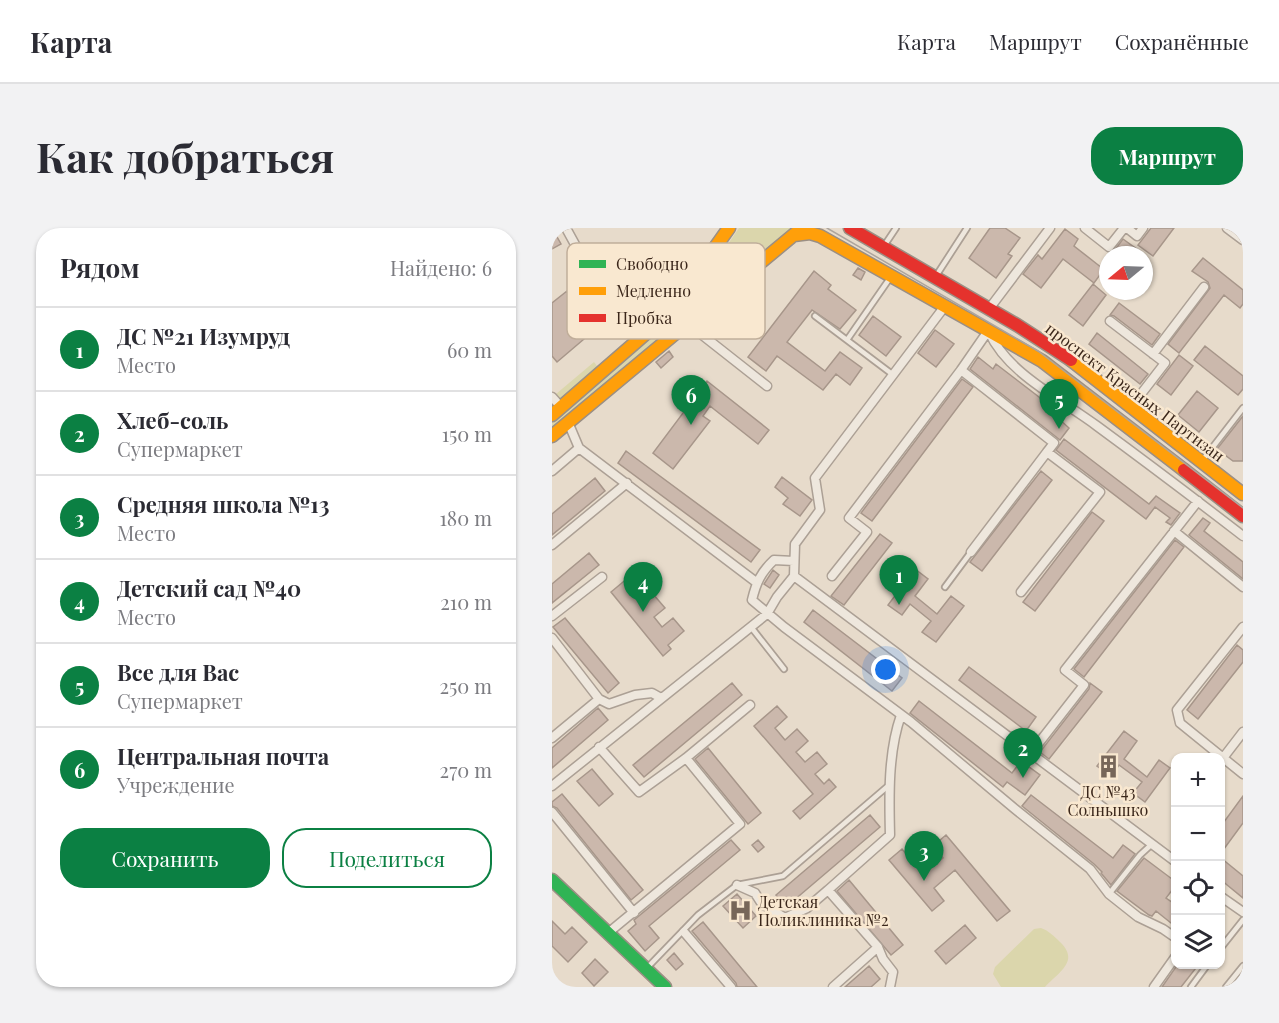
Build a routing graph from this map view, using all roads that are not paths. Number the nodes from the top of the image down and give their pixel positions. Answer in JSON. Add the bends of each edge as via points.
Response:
{"nodes":[{"id":1,"x":566,"y":228,"type":"edge"},
{"id":2,"x":729,"y":228,"type":"edge"},
{"id":3,"x":850,"y":228,"type":"edge"},
{"id":4,"x":896,"y":228,"type":"edge"},
{"id":5,"x":967,"y":228,"type":"edge"},
{"id":6,"x":1050,"y":228,"type":"edge"},
{"id":7,"x":1085,"y":228,"type":"edge"},
{"id":8,"x":1126,"y":228,"type":"edge"},
{"id":9,"x":1143,"y":228,"type":"edge"},
{"id":10,"x":1227,"y":228,"type":"edge"},
{"id":11,"x":798,"y":231,"type":"edge"},
{"id":12,"x":1243,"y":240,"type":"edge"},
{"id":13,"x":574,"y":243,"type":"edge"},
{"id":14,"x":718,"y":243,"type":"edge"},
{"id":15,"x":883,"y":248,"type":"junction"},
{"id":16,"x":765,"y":258,"type":"edge"},
{"id":17,"x":892,"y":276,"type":"junction"},
{"id":18,"x":935,"y":279,"type":"junction"},
{"id":19,"x":1204,"y":287,"type":"dead end"},
{"id":20,"x":945,"y":306,"type":"junction"},
{"id":21,"x":989,"y":309,"type":"junction"},
{"id":22,"x":815,"y":316,"type":"dead end"},
{"id":23,"x":1110,"y":321,"type":"dead end"},
{"id":24,"x":988,"y":331,"type":"junction"},
{"id":25,"x":642,"y":339,"type":"edge"},
{"id":26,"x":667,"y":339,"type":"edge"},
{"id":27,"x":708,"y":339,"type":"edge"},
{"id":28,"x":846,"y":340,"type":"junction"},
{"id":29,"x":1153,"y":354,"type":"junction"},
{"id":30,"x":961,"y":370,"type":"junction"},
{"id":31,"x":892,"y":374,"type":"junction"},
{"id":32,"x":767,"y":386,"type":"dead end"},
{"id":33,"x":552,"y":398,"type":"edge"},
{"id":34,"x":1131,"y":407,"type":"junction"},
{"id":35,"x":1243,"y":408,"type":"edge"},
{"id":36,"x":556,"y":411,"type":"edge"},
{"id":37,"x":568,"y":422,"type":"junction"},
{"id":38,"x":552,"y":436,"type":"edge"},
{"id":39,"x":579,"y":448,"type":"junction"},
{"id":40,"x":1047,"y":452,"type":"junction"},
{"id":41,"x":1201,"y":462,"type":"junction"},
{"id":42,"x":552,"y":471,"type":"edge"},
{"id":43,"x":627,"y":483,"type":"junction"},
{"id":44,"x":1243,"y":494,"type":"edge"},
{"id":45,"x":1198,"y":501,"type":"junction"},
{"id":46,"x":1243,"y":516,"type":"edge"},
{"id":47,"x":1174,"y":531,"type":"junction"},
{"id":48,"x":1243,"y":536,"type":"edge"},
{"id":49,"x":552,"y":545,"type":"edge"},
{"id":50,"x":971,"y":552,"type":"joint"},
{"id":51,"x":794,"y":561,"type":"junction"},
{"id":52,"x":602,"y":576,"type":"dead end"},
{"id":53,"x":794,"y":576,"type":"junction"},
{"id":54,"x":832,"y":576,"type":"dead end"},
{"id":55,"x":756,"y":582,"type":"junction"},
{"id":56,"x":945,"y":587,"type":"dead end"},
{"id":57,"x":1243,"y":587,"type":"edge"},
{"id":58,"x":1021,"y":592,"type":"dead end"},
{"id":59,"x":766,"y":614,"type":"junction"},
{"id":60,"x":552,"y":616,"type":"edge"},
{"id":61,"x":751,"y":627,"type":"junction"},
{"id":62,"x":1243,"y":627,"type":"edge"},
{"id":63,"x":552,"y":638,"type":"edge"},
{"id":64,"x":784,"y":669,"type":"dead end"},
{"id":65,"x":661,"y":698,"type":"junction"},
{"id":66,"x":599,"y":699,"type":"junction"},
{"id":67,"x":750,"y":705,"type":"dead end"},
{"id":68,"x":901,"y":716,"type":"junction"},
{"id":69,"x":1243,"y":732,"type":"edge"},
{"id":70,"x":552,"y":738,"type":"edge"},
{"id":71,"x":599,"y":747,"type":"junction"},
{"id":72,"x":1031,"y":753,"type":"junction"},
{"id":73,"x":1217,"y":753,"type":"edge"},
{"id":74,"x":1225,"y":755,"type":"edge"},
{"id":75,"x":686,"y":758,"type":"junction"},
{"id":76,"x":1225,"y":760,"type":"edge"},
{"id":77,"x":1243,"y":774,"type":"edge"},
{"id":78,"x":890,"y":785,"type":"junction"},
{"id":79,"x":552,"y":786,"type":"edge"},
{"id":80,"x":552,"y":813,"type":"edge"},
{"id":81,"x":1152,"y":843,"type":"junction"},
{"id":82,"x":1175,"y":861,"type":"edge"},
{"id":83,"x":552,"y":880,"type":"edge"},
{"id":84,"x":737,"y":885,"type":"junction"},
{"id":85,"x":828,"y":890,"type":"junction"},
{"id":86,"x":1109,"y":894,"type":"junction"},
{"id":87,"x":1225,"y":899,"type":"edge"},
{"id":88,"x":1243,"y":912,"type":"edge"},
{"id":89,"x":634,"y":913,"type":"junction"},
{"id":90,"x":1243,"y":920,"type":"edge"},
{"id":91,"x":684,"y":932,"type":"junction"},
{"id":92,"x":608,"y":933,"type":"junction"},
{"id":93,"x":1171,"y":934,"type":"edge"},
{"id":94,"x":1225,"y":944,"type":"edge"},
{"id":95,"x":878,"y":947,"type":"junction"},
{"id":96,"x":1171,"y":963,"type":"edge"},
{"id":97,"x":1243,"y":966,"type":"edge"},
{"id":98,"x":646,"y":969,"type":"junction"},
{"id":99,"x":1204,"y":969,"type":"edge"},
{"id":100,"x":665,"y":987,"type":"edge"},
{"id":101,"x":731,"y":987,"type":"edge"},
{"id":102,"x":833,"y":987,"type":"edge"},
{"id":103,"x":890,"y":987,"type":"edge"},
{"id":104,"x":1154,"y":987,"type":"edge"},
{"id":105,"x":1191,"y":987,"type":"edge"},
{"id":106,"x":1226,"y":987,"type":"edge"}],
"edges":[{"from":1,"to":13,"type":"street"},
{"from":2,"to":14,"type":"main road"},
{"from":3,"to":15,"type":"main road","name":"проспект Красных Партизан"},
{"from":4,"to":15,"type":"lane"},
{"from":5,"to":18,"type":"lane"},
{"from":6,"to":21,"type":"street"},
{"from":7,"to":8,"type":"street","via":[[1109,247]]},
{"from":8,"to":9,"type":"street","via":[[1137,236]]},
{"from":10,"to":12,"type":"street"},
{"from":11,"to":16,"type":"main road"},
{"from":11,"to":17,"type":"main road","name":"проспект Красных Партизан","via":[[820,236]]},
{"from":15,"to":18,"type":"main road","name":"проспект Красных Партизан"},
{"from":17,"to":20,"type":"main road","name":"проспект Красных Партизан"},
{"from":17,"to":28,"type":"lane"},
{"from":18,"to":21,"type":"main road","name":"проспект Красных Партизан"},
{"from":19,"to":29,"type":"street"},
{"from":20,"to":24,"type":"main road","name":"проспект Красных Партизан"},
{"from":20,"to":31,"type":"street"},
{"from":21,"to":34,"type":"main road","name":"проспект Красных Партизан","via":[[1071,360]]},
{"from":22,"to":28,"type":"lane"},
{"from":23,"to":29,"type":"street"},
{"from":24,"to":30,"type":"street"},
{"from":24,"to":45,"type":"street","via":[[1001,353],[1019,369]]},
{"from":24,"to":46,"type":"main road","name":"проспект Красных Партизан","via":[[1042,361]]},
{"from":25,"to":36,"type":"main road"},
{"from":26,"to":37,"type":"main road"},
{"from":27,"to":32,"type":"street"},
{"from":28,"to":31,"type":"lane"},
{"from":29,"to":34,"type":"street","via":[[1165,363]]},
{"from":30,"to":40,"type":"street","via":[[1054,443]]},
{"from":30,"to":54,"type":"street","via":[[849,518],[867,532]]},
{"from":31,"to":51,"type":"street","via":[[815,477],[820,510],[795,544]]},
{"from":33,"to":36,"type":"street"},
{"from":34,"to":41,"type":"main road","name":"проспект Красных Партизан"},
{"from":35,"to":41,"type":"lane"},
{"from":37,"to":38,"type":"main road"},
{"from":37,"to":39,"type":"street"},
{"from":39,"to":42,"type":"street"},
{"from":39,"to":43,"type":"street"},
{"from":40,"to":50,"type":"street"},
{"from":40,"to":58,"type":"street","via":[[1100,492]]},
{"from":41,"to":44,"type":"main road","name":"проспект Красных Партизан"},
{"from":43,"to":49,"type":"street"},
{"from":43,"to":55,"type":"street"},
{"from":45,"to":47,"type":"street"},
{"from":45,"to":48,"type":"street"},
{"from":47,"to":57,"type":"street"},
{"from":47,"to":72,"type":"street","via":[[1065,670],[1084,685]]},
{"from":50,"to":56,"type":"lane"},
{"from":51,"to":53,"type":"street"},
{"from":51,"to":55,"type":"street","via":[[774,560]]},
{"from":52,"to":60,"type":"street"},
{"from":53,"to":59,"type":"street"},
{"from":53,"to":72,"type":"street"},
{"from":55,"to":59,"type":"street","via":[[752,600]]},
{"from":59,"to":61,"type":"street"},
{"from":59,"to":68,"type":"street"},
{"from":61,"to":64,"type":"lane"},
{"from":61,"to":65,"type":"street"},
{"from":62,"to":73,"type":"street","via":[[1177,710],[1180,723]]},
{"from":63,"to":66,"type":"street"},
{"from":65,"to":66,"type":"street","via":[[652,693],[609,704]]},
{"from":65,"to":71,"type":"street"},
{"from":66,"to":70,"type":"street"},
{"from":67,"to":75,"type":"street"},
{"from":68,"to":78,"type":"street"},
{"from":68,"to":86,"type":"street","via":[[1090,869]]},
{"from":69,"to":74,"type":"street"},
{"from":71,"to":75,"type":"street","via":[[639,792]]},
{"from":71,"to":79,"type":"street"},
{"from":72,"to":81,"type":"street"},
{"from":75,"to":89,"type":"street","via":[[740,824]]},
{"from":76,"to":77,"type":"street"},
{"from":78,"to":84,"type":"lane","via":[[783,876]]},
{"from":78,"to":85,"type":"street","via":[[890,835]]},
{"from":80,"to":89,"type":"street"},
{"from":81,"to":82,"type":"street"},
{"from":81,"to":86,"type":"lane"},
{"from":83,"to":92,"type":"main road"},
{"from":84,"to":85,"type":"street","via":[[755,893],[762,903],[785,918],[807,908]]},
{"from":84,"to":91,"type":"lane","via":[[698,915]]},
{"from":85,"to":95,"type":"street"},
{"from":86,"to":93,"type":"street","via":[[1138,917]]},
{"from":87,"to":88,"type":"street"},
{"from":89,"to":92,"type":"street"},
{"from":90,"to":94,"type":"lane"},
{"from":91,"to":98,"type":"lane"},
{"from":91,"to":101,"type":"street"},
{"from":92,"to":98,"type":"main road"},
{"from":95,"to":102,"type":"street"},
{"from":95,"to":103,"type":"street","via":[[893,972]]},
{"from":96,"to":104,"type":"street"},
{"from":97,"to":106,"type":"lane"},
{"from":98,"to":100,"type":"main road"},
{"from":99,"to":105,"type":"lane"}]}
